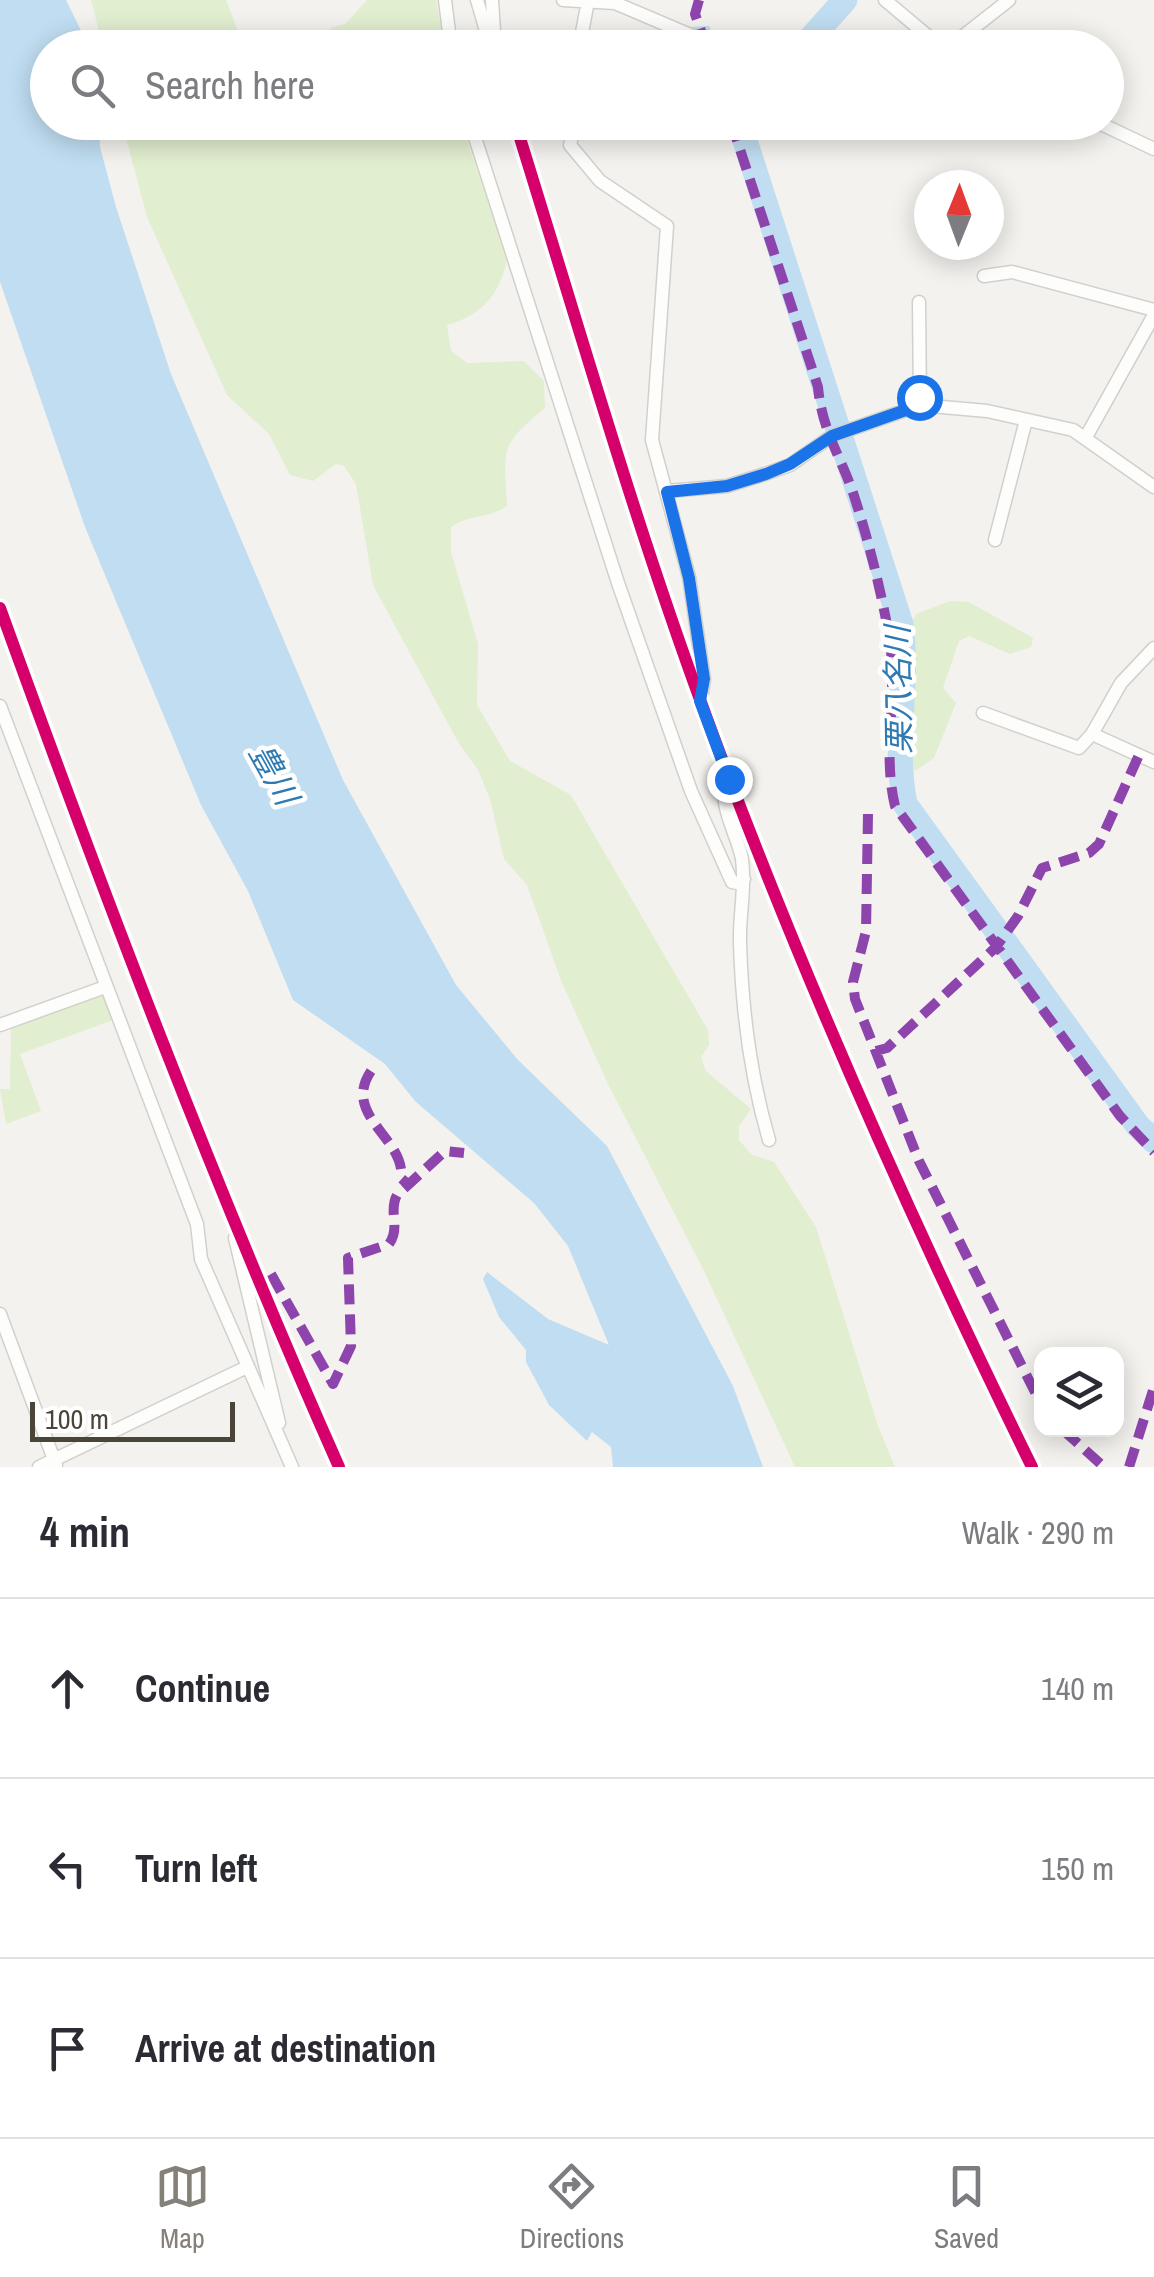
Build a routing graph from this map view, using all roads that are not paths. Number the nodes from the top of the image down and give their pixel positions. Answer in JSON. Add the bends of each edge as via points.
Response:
{"nodes":[{"id":1,"x":445,"y":0,"type":"edge"},
{"id":2,"x":477,"y":0,"type":"edge"},
{"id":3,"x":492,"y":0,"type":"edge"},
{"id":4,"x":563,"y":0,"type":"edge"},
{"id":5,"x":885,"y":0,"type":"edge"},
{"id":6,"x":1009,"y":0,"type":"edge"},
{"id":7,"x":588,"y":1,"type":"edge"},
{"id":8,"x":449,"y":30,"type":"edge"},
{"id":9,"x":487,"y":30,"type":"edge"},
{"id":10,"x":493,"y":30,"type":"edge"},
{"id":11,"x":582,"y":30,"type":"edge"},
{"id":12,"x":679,"y":30,"type":"edge"},
{"id":13,"x":922,"y":30,"type":"edge"},
{"id":14,"x":969,"y":30,"type":"edge"},
{"id":15,"x":1124,"y":135,"type":"edge"},
{"id":16,"x":476,"y":140,"type":"edge"},
{"id":17,"x":520,"y":140,"type":"edge"},
{"id":18,"x":571,"y":140,"type":"edge"},
{"id":19,"x":1154,"y":148,"type":"edge"},
{"id":20,"x":984,"y":276,"type":"dead end"},
{"id":21,"x":919,"y":302,"type":"dead end"},
{"id":22,"x":1154,"y":312,"type":"edge"},
{"id":23,"x":920,"y":405,"type":"junction"},
{"id":24,"x":1026,"y":420,"type":"junction"},
{"id":25,"x":1086,"y":437,"type":"junction"},
{"id":26,"x":1154,"y":487,"type":"edge"},
{"id":27,"x":667,"y":492,"type":"junction"},
{"id":28,"x":995,"y":540,"type":"dead end"},
{"id":29,"x":0,"y":608,"type":"edge"},
{"id":30,"x":1154,"y":648,"type":"edge"},
{"id":31,"x":700,"y":701,"type":"junction"},
{"id":32,"x":0,"y":706,"type":"edge"},
{"id":33,"x":983,"y":713,"type":"dead end"},
{"id":34,"x":1092,"y":734,"type":"junction"},
{"id":35,"x":1154,"y":762,"type":"edge"},
{"id":36,"x":729,"y":779,"type":"junction"},
{"id":37,"x":744,"y":879,"type":"junction"},
{"id":38,"x":105,"y":988,"type":"junction"},
{"id":39,"x":0,"y":1025,"type":"edge"},
{"id":40,"x":770,"y":1140,"type":"dead end"},
{"id":41,"x":234,"y":1228,"type":"junction"},
{"id":42,"x":0,"y":1314,"type":"edge"},
{"id":43,"x":248,"y":1367,"type":"junction"},
{"id":44,"x":283,"y":1445,"type":"junction"},
{"id":45,"x":56,"y":1463,"type":"edge"},
{"id":46,"x":39,"y":1467,"type":"edge"},
{"id":47,"x":292,"y":1467,"type":"edge"},
{"id":48,"x":339,"y":1467,"type":"edge"},
{"id":49,"x":1032,"y":1467,"type":"edge"}],
"edges":[{"from":1,"to":8,"type":"street"},
{"from":2,"to":9,"type":"street"},
{"from":3,"to":10,"type":"street"},
{"from":4,"to":7,"type":"street"},
{"from":5,"to":13,"type":"street"},
{"from":6,"to":14,"type":"street"},
{"from":7,"to":11,"type":"street"},
{"from":7,"to":12,"type":"street","via":[[615,3]]},
{"from":15,"to":19,"type":"street"},
{"from":16,"to":37,"type":"street","via":[[691,792],[732,882]]},
{"from":17,"to":31,"type":"street"},
{"from":18,"to":27,"type":"street","via":[[588,172],[667,226],[652,428]]},
{"from":20,"to":22,"type":"street","via":[[1012,272],[1068,283]]},
{"from":21,"to":23,"type":"street"},
{"from":22,"to":25,"type":"street"},
{"from":23,"to":24,"type":"street"},
{"from":23,"to":27,"type":"street","via":[[832,436],[766,474]]},
{"from":24,"to":25,"type":"street"},
{"from":24,"to":28,"type":"street"},
{"from":25,"to":26,"type":"street"},
{"from":27,"to":31,"type":"street","via":[[689,578],[704,679]]},
{"from":29,"to":41,"type":"street"},
{"from":30,"to":34,"type":"street","via":[[1121,683]]},
{"from":31,"to":36,"type":"street"},
{"from":32,"to":38,"type":"street"},
{"from":33,"to":34,"type":"street","via":[[1070,747],[1079,748]]},
{"from":34,"to":35,"type":"street"},
{"from":36,"to":37,"type":"street","via":[[724,798]]},
{"from":36,"to":49,"type":"street","via":[[867,1121]]},
{"from":37,"to":40,"type":"street","via":[[743,1012]]},
{"from":38,"to":39,"type":"street"},
{"from":38,"to":43,"type":"street","via":[[197,1224],[201,1259]]},
{"from":41,"to":44,"type":"street"},
{"from":41,"to":48,"type":"street"},
{"from":42,"to":45,"type":"street"},
{"from":43,"to":44,"type":"street"},
{"from":43,"to":45,"type":"street"},
{"from":44,"to":47,"type":"street"},
{"from":45,"to":46,"type":"street"}]}
